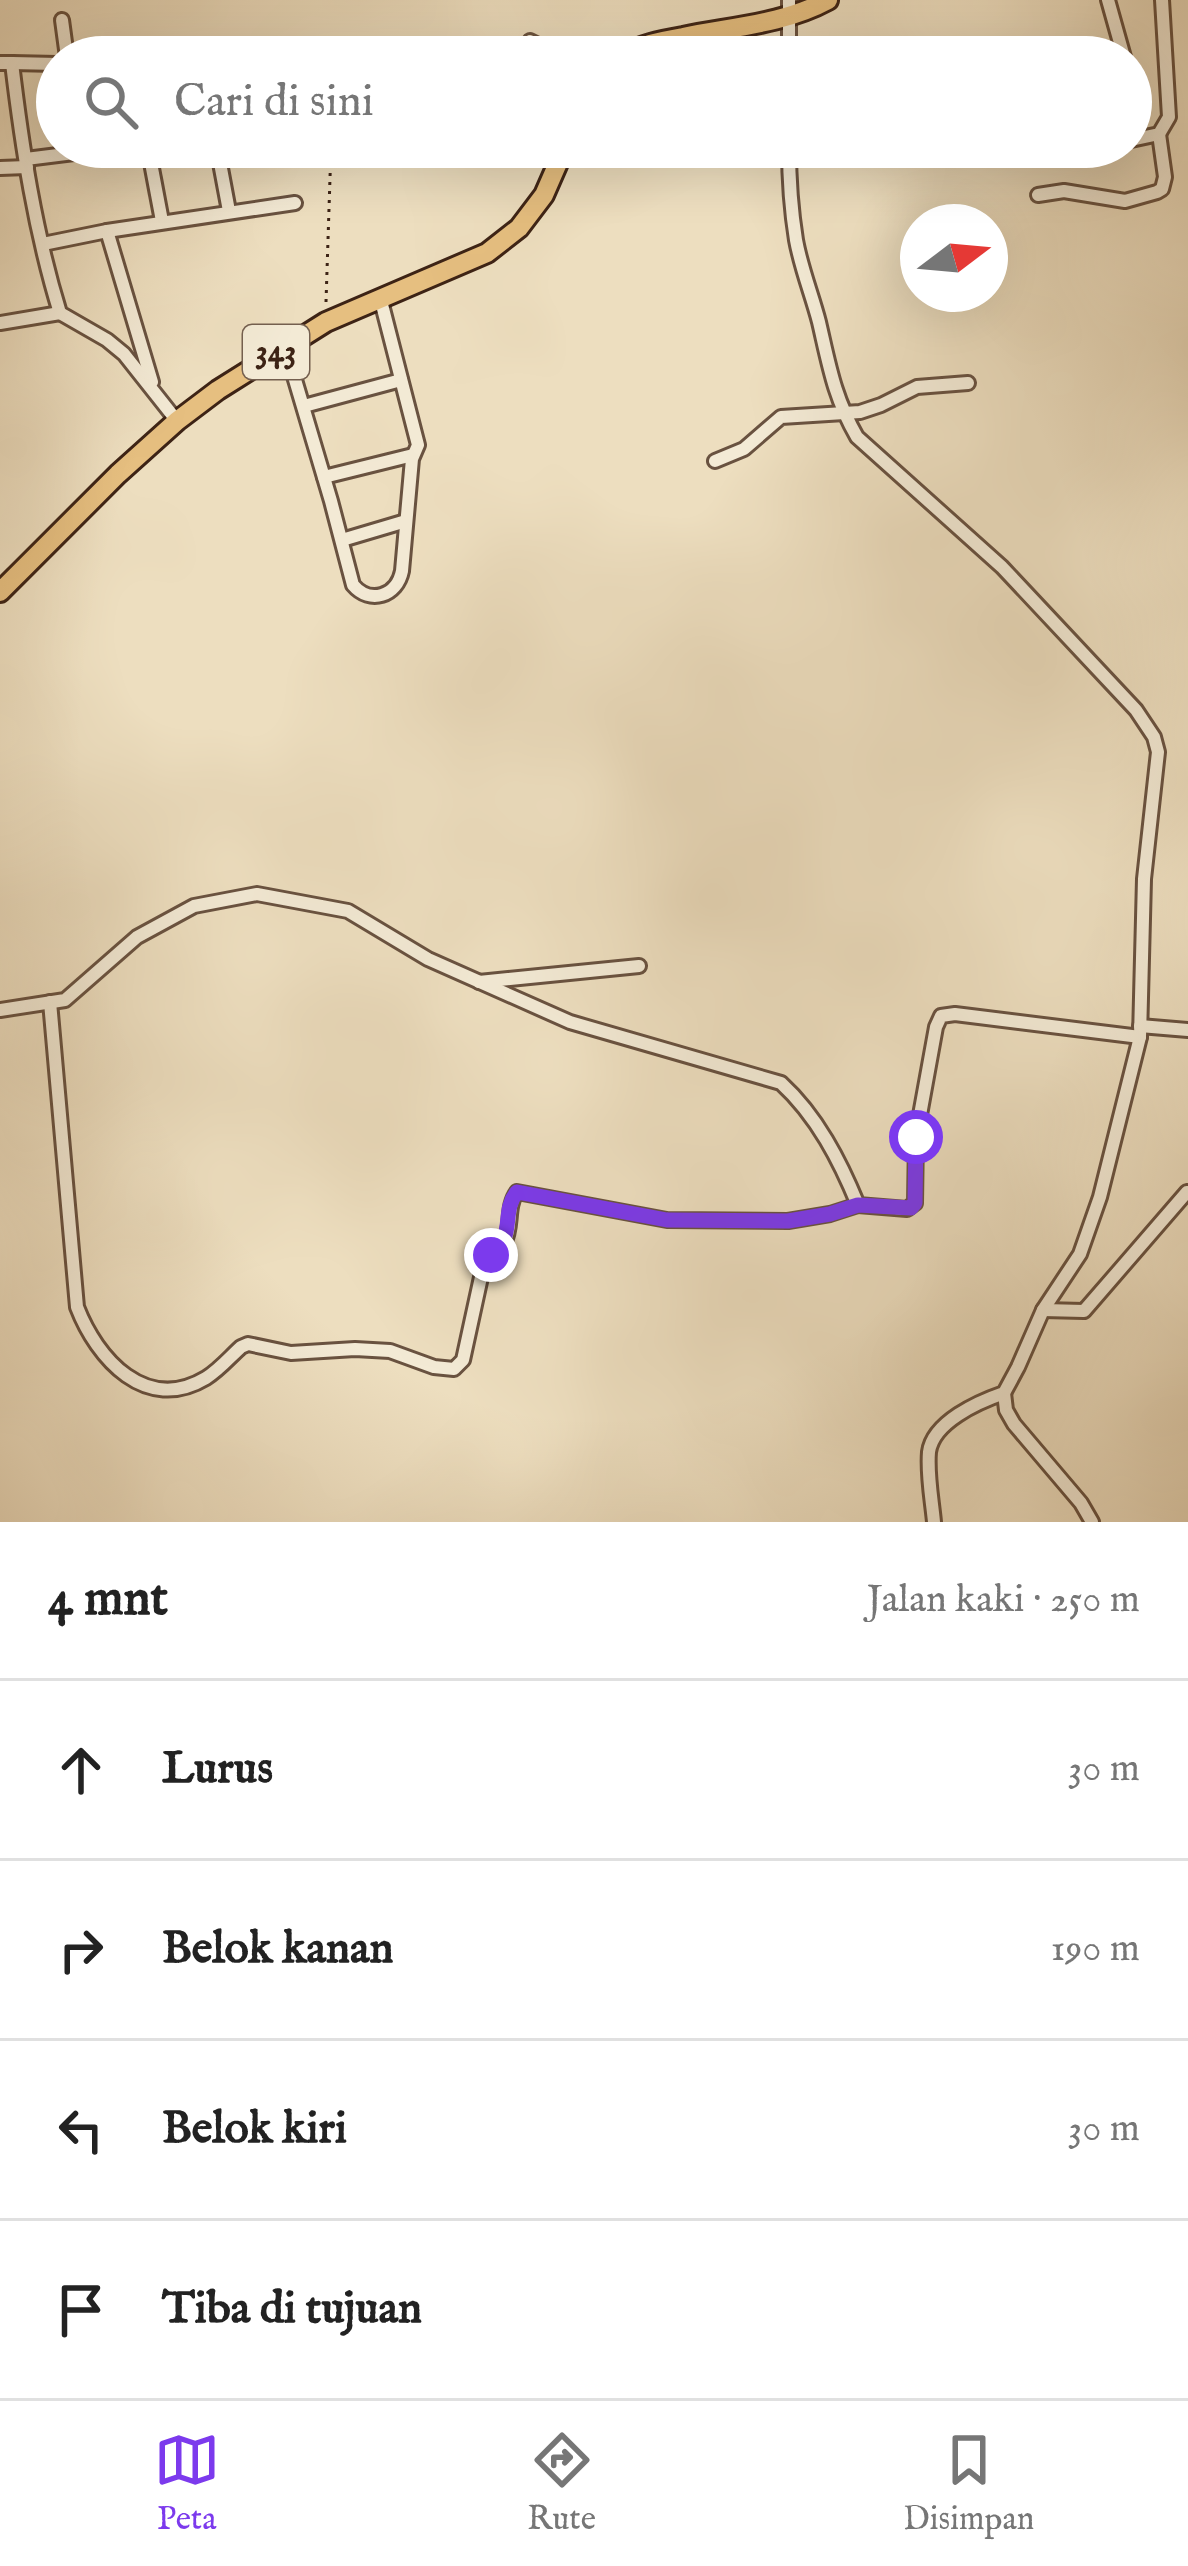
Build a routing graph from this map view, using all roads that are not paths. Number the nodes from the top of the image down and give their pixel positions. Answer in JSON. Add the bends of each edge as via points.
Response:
{"nodes":[{"id":1,"x":828,"y":0,"type":"edge"},
{"id":2,"x":1108,"y":0,"type":"edge"},
{"id":3,"x":1162,"y":0,"type":"edge"},
{"id":4,"x":789,"y":9,"type":"edge"},
{"id":5,"x":62,"y":20,"type":"dead end"},
{"id":6,"x":64,"y":36,"type":"edge"},
{"id":7,"x":683,"y":36,"type":"edge"},
{"id":8,"x":1117,"y":36,"type":"edge"},
{"id":9,"x":6,"y":63,"type":"edge"},
{"id":10,"x":36,"y":64,"type":"edge"},
{"id":11,"x":18,"y":112,"type":"junction"},
{"id":12,"x":0,"y":113,"type":"edge"},
{"id":13,"x":1159,"y":134,"type":"junction"},
{"id":14,"x":1152,"y":136,"type":"edge"},
{"id":15,"x":36,"y":161,"type":"edge"},
{"id":16,"x":27,"y":163,"type":"junction"},
{"id":17,"x":0,"y":168,"type":"edge"},
{"id":18,"x":152,"y":168,"type":"edge"},
{"id":19,"x":221,"y":168,"type":"edge"},
{"id":20,"x":556,"y":168,"type":"edge"},
{"id":21,"x":788,"y":168,"type":"edge"},
{"id":22,"x":1038,"y":195,"type":"dead end"},
{"id":23,"x":295,"y":203,"type":"dead end"},
{"id":24,"x":229,"y":211,"type":"junction"},
{"id":25,"x":162,"y":221,"type":"junction"},
{"id":26,"x":107,"y":232,"type":"junction"},
{"id":27,"x":43,"y":244,"type":"junction"},
{"id":28,"x":380,"y":297,"type":"junction"},
{"id":29,"x":60,"y":313,"type":"junction"},
{"id":30,"x":0,"y":323,"type":"edge"},
{"id":31,"x":285,"y":346,"type":"junction"},
{"id":32,"x":401,"y":380,"type":"junction"},
{"id":33,"x":968,"y":383,"type":"dead end"},
{"id":34,"x":153,"y":388,"type":"junction"},
{"id":35,"x":304,"y":406,"type":"junction"},
{"id":36,"x":844,"y":414,"type":"junction"},
{"id":37,"x":176,"y":421,"type":"junction"},
{"id":38,"x":413,"y":455,"type":"junction"},
{"id":39,"x":715,"y":461,"type":"dead end"},
{"id":40,"x":323,"y":477,"type":"junction"},
{"id":41,"x":406,"y":521,"type":"junction"},
{"id":42,"x":342,"y":540,"type":"junction"},
{"id":43,"x":0,"y":592,"type":"edge"},
{"id":44,"x":639,"y":967,"type":"dead end"},
{"id":45,"x":478,"y":982,"type":"junction"},
{"id":46,"x":50,"y":1002,"type":"junction"},
{"id":47,"x":0,"y":1010,"type":"edge"},
{"id":48,"x":1188,"y":1030,"type":"edge"},
{"id":49,"x":1140,"y":1031,"type":"junction"},
{"id":50,"x":1187,"y":1192,"type":"edge"},
{"id":51,"x":858,"y":1205,"type":"junction"},
{"id":52,"x":1043,"y":1310,"type":"junction"},
{"id":53,"x":1004,"y":1394,"type":"junction"},
{"id":54,"x":934,"y":1522,"type":"edge"},
{"id":55,"x":1092,"y":1522,"type":"edge"}],
"edges":[{"from":1,"to":4,"type":"main road"},
{"from":2,"to":8,"type":"street"},
{"from":3,"to":13,"type":"street","via":[[1169,117]]},
{"from":4,"to":7,"type":"main road"},
{"from":5,"to":6,"type":"street"},
{"from":9,"to":10,"type":"street"},
{"from":9,"to":11,"type":"street"},
{"from":11,"to":12,"type":"street"},
{"from":11,"to":16,"type":"street"},
{"from":13,"to":14,"type":"street"},
{"from":13,"to":22,"type":"street","via":[[1162,189],[1125,201]]},
{"from":15,"to":16,"type":"street"},
{"from":16,"to":17,"type":"street"},
{"from":16,"to":27,"type":"street"},
{"from":18,"to":25,"type":"street"},
{"from":19,"to":24,"type":"street"},
{"from":20,"to":28,"type":"main road","number":"343","via":[[519,228],[487,253]]},
{"from":21,"to":36,"type":"street","via":[[796,243]]},
{"from":23,"to":24,"type":"street"},
{"from":24,"to":25,"type":"street"},
{"from":25,"to":26,"type":"street"},
{"from":26,"to":27,"type":"street"},
{"from":26,"to":34,"type":"street"},
{"from":27,"to":29,"type":"street"},
{"from":28,"to":31,"type":"main road","number":"343"},
{"from":28,"to":32,"type":"street"},
{"from":29,"to":30,"type":"street"},
{"from":29,"to":34,"type":"street","via":[[107,340]]},
{"from":31,"to":35,"type":"street"},
{"from":31,"to":37,"type":"main road","number":"343"},
{"from":32,"to":35,"type":"street"},
{"from":32,"to":38,"type":"street","via":[[418,445]]},
{"from":33,"to":36,"type":"street","via":[[917,387]]},
{"from":34,"to":37,"type":"street"},
{"from":35,"to":40,"type":"street"},
{"from":36,"to":39,"type":"street","via":[[782,417]]},
{"from":36,"to":49,"type":"street","via":[[857,436],[1002,567],[1154,737]]},
{"from":37,"to":43,"type":"main road","number":"343"},
{"from":38,"to":40,"type":"street"},
{"from":38,"to":41,"type":"street"},
{"from":40,"to":42,"type":"street"},
{"from":41,"to":42,"type":"street"},
{"from":41,"to":42,"type":"street","via":[[400,580],[384,595],[352,585]]},
{"from":44,"to":45,"type":"street"},
{"from":45,"to":46,"type":"street","via":[[348,911],[257,894],[194,906],[137,937],[65,1000]]},
{"from":45,"to":51,"type":"street","via":[[570,1022],[781,1083],[819,1127]]},
{"from":46,"to":47,"type":"street"},
{"from":46,"to":51,"type":"street","via":[[77,1307],[100,1352],[152,1387],[203,1380],[248,1344],[291,1354],[390,1351],[434,1367],[460,1366],[483,1268],[504,1243],[517,1192],[667,1220],[788,1221]]},
{"from":48,"to":49,"type":"street"},
{"from":49,"to":51,"type":"street","via":[[940,1016],[916,1137],[914,1206]]},
{"from":49,"to":52,"type":"street","via":[[1100,1197],[1080,1254]]},
{"from":50,"to":52,"type":"street","via":[[1084,1311]]},
{"from":52,"to":53,"type":"street"},
{"from":53,"to":54,"type":"street","via":[[950,1422],[929,1447]]},
{"from":53,"to":55,"type":"street","via":[[1014,1424]]}]}
